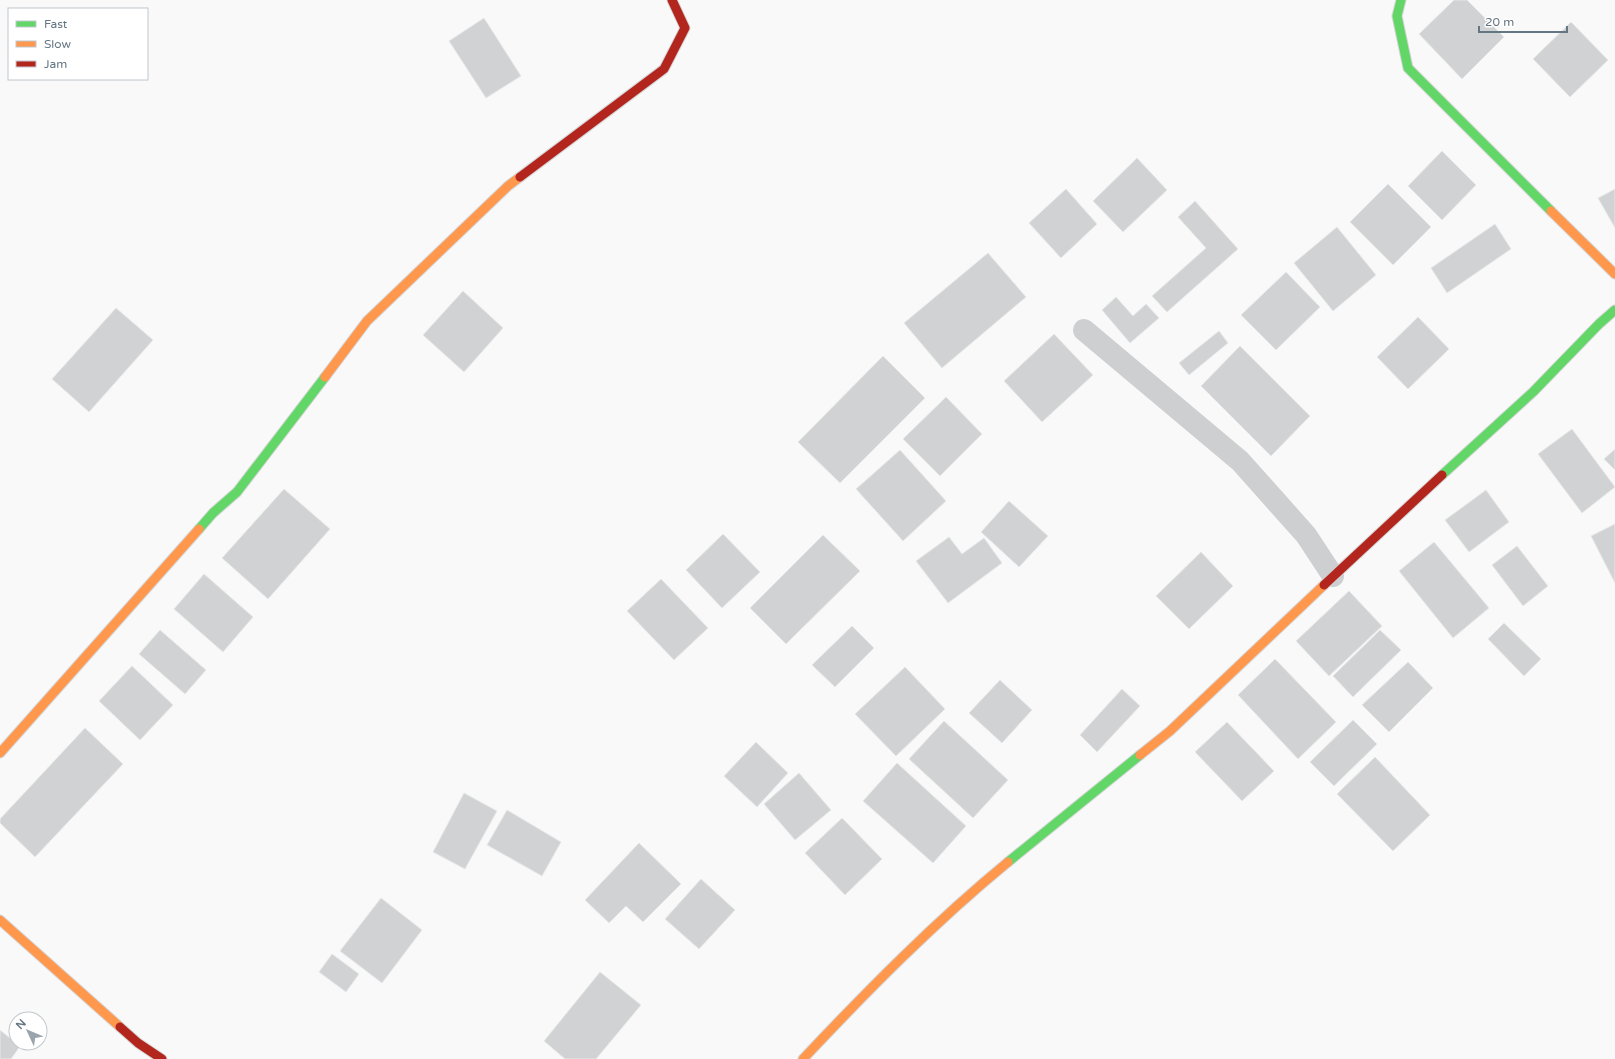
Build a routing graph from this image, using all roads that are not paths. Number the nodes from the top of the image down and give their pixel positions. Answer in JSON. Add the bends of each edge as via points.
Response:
{"nodes":[{"id":1,"x":672,"y":0,"type":"edge"},
{"id":2,"x":1401,"y":0,"type":"edge"},
{"id":3,"x":1615,"y":274,"type":"edge"},
{"id":4,"x":1615,"y":310,"type":"edge"},
{"id":5,"x":1084,"y":330,"type":"dead end"},
{"id":6,"x":1333,"y":576,"type":"junction"},
{"id":7,"x":0,"y":753,"type":"edge"},
{"id":8,"x":0,"y":920,"type":"edge"},
{"id":9,"x":162,"y":1059,"type":"edge"},
{"id":10,"x":803,"y":1059,"type":"edge"}],
"edges":[{"from":1,"to":7,"type":"street","via":[[685,28],[664,69],[508,186],[366,321],[237,492],[213,513]]},
{"from":2,"to":3,"type":"street","via":[[1397,16],[1408,68]]},
{"from":4,"to":6,"type":"street","via":[[1533,392]]},
{"from":5,"to":6,"type":"street","via":[[1240,461],[1306,535]]},
{"from":6,"to":10,"type":"street","via":[[1170,731],[961,901]]},
{"from":8,"to":9,"type":"street","via":[[138,1043]]}]}
